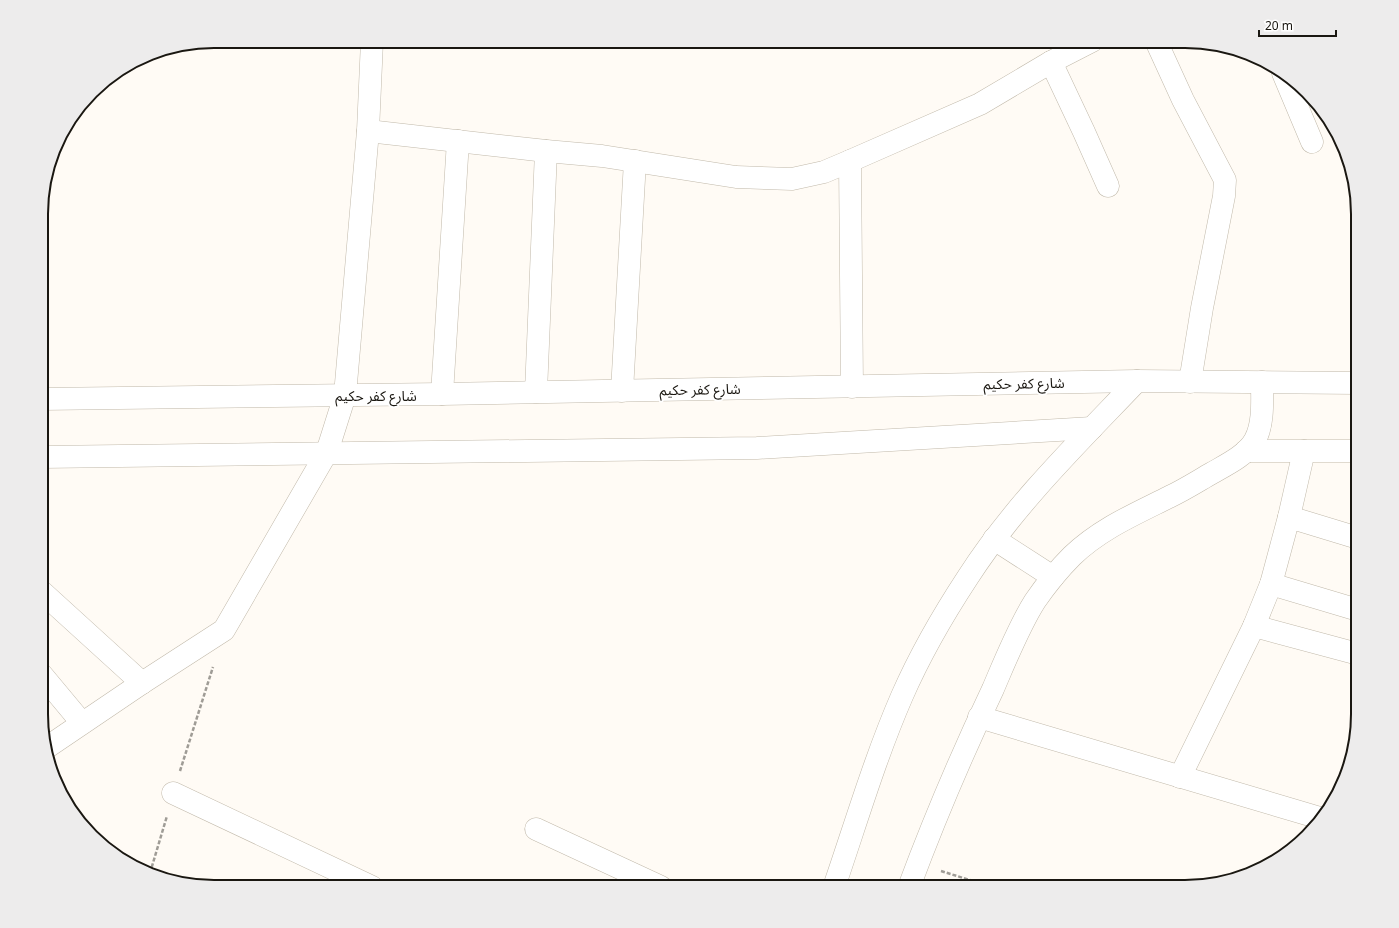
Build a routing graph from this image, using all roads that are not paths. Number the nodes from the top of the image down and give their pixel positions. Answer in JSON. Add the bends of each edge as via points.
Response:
{"nodes":[{"id":1,"x":372,"y":48,"type":"edge"},
{"id":2,"x":1078,"y":48,"type":"edge"},
{"id":3,"x":1159,"y":48,"type":"edge"},
{"id":4,"x":1050,"y":62,"type":"junction"},
{"id":5,"x":1287,"y":83,"type":"edge"},
{"id":6,"x":368,"y":131,"type":"junction"},
{"id":7,"x":458,"y":142,"type":"junction"},
{"id":8,"x":1312,"y":142,"type":"dead end"},
{"id":9,"x":546,"y":152,"type":"junction"},
{"id":10,"x":636,"y":161,"type":"junction"},
{"id":11,"x":850,"y":161,"type":"junction"},
{"id":12,"x":1108,"y":186,"type":"dead end"},
{"id":13,"x":1137,"y":381,"type":"junction"},
{"id":14,"x":1190,"y":382,"type":"junction"},
{"id":15,"x":1262,"y":382,"type":"junction"},
{"id":16,"x":1351,"y":383,"type":"edge"},
{"id":17,"x":852,"y":387,"type":"junction"},
{"id":18,"x":622,"y":391,"type":"junction"},
{"id":19,"x":536,"y":392,"type":"junction"},
{"id":20,"x":442,"y":394,"type":"junction"},
{"id":21,"x":345,"y":395,"type":"junction"},
{"id":22,"x":48,"y":399,"type":"edge"},
{"id":23,"x":1092,"y":428,"type":"junction"},
{"id":24,"x":1246,"y":451,"type":"junction"},
{"id":25,"x":1304,"y":451,"type":"junction"},
{"id":26,"x":1351,"y":451,"type":"edge"},
{"id":27,"x":327,"y":452,"type":"junction"},
{"id":28,"x":48,"y":457,"type":"edge"},
{"id":29,"x":1289,"y":517,"type":"junction"},
{"id":30,"x":1351,"y":536,"type":"edge"},
{"id":31,"x":994,"y":539,"type":"junction"},
{"id":32,"x":1053,"y":577,"type":"junction"},
{"id":33,"x":1271,"y":584,"type":"junction"},
{"id":34,"x":48,"y":597,"type":"edge"},
{"id":35,"x":1351,"y":608,"type":"edge"},
{"id":36,"x":1254,"y":626,"type":"junction"},
{"id":37,"x":1351,"y":652,"type":"edge"},
{"id":38,"x":48,"y":682,"type":"edge"},
{"id":39,"x":142,"y":683,"type":"junction"},
{"id":40,"x":979,"y":717,"type":"junction"},
{"id":41,"x":82,"y":723,"type":"junction"},
{"id":42,"x":51,"y":745,"type":"edge"},
{"id":43,"x":1180,"y":776,"type":"junction"},
{"id":44,"x":173,"y":793,"type":"road end"},
{"id":45,"x":1316,"y":817,"type":"edge"},
{"id":46,"x":536,"y":829,"type":"dead end"},
{"id":47,"x":357,"y":880,"type":"edge"},
{"id":48,"x":646,"y":880,"type":"edge"},
{"id":49,"x":836,"y":880,"type":"edge"},
{"id":50,"x":912,"y":880,"type":"edge"}],
"edges":[{"from":1,"to":6,"type":"street"},
{"from":2,"to":4,"type":"street"},
{"from":3,"to":14,"type":"street","via":[[1225,180]]},
{"from":4,"to":11,"type":"street","via":[[980,104]]},
{"from":4,"to":12,"type":"street"},
{"from":5,"to":8,"type":"street"},
{"from":6,"to":7,"type":"street"},
{"from":6,"to":21,"type":"street"},
{"from":7,"to":9,"type":"street"},
{"from":7,"to":20,"type":"street"},
{"from":9,"to":10,"type":"street"},
{"from":9,"to":19,"type":"street"},
{"from":10,"to":11,"type":"street","via":[[736,177],[792,179],[824,172]]},
{"from":10,"to":18,"type":"street"},
{"from":11,"to":17,"type":"street"},
{"from":13,"to":14,"type":"street","name":"شارع كفر حكيم"},
{"from":13,"to":17,"type":"street","name":"شارع كفر حكيم"},
{"from":13,"to":23,"type":"street"},
{"from":14,"to":15,"type":"street","name":"شارع كفر حكيم"},
{"from":15,"to":16,"type":"street","name":"شارع كفر حكيم"},
{"from":15,"to":24,"type":"street","via":[[1260,426],[1255,440]]},
{"from":17,"to":18,"type":"street","name":"شارع كفر حكيم"},
{"from":18,"to":19,"type":"street","name":"شارع كفر حكيم"},
{"from":19,"to":20,"type":"street","name":"شارع كفر حكيم"},
{"from":20,"to":21,"type":"street","name":"شارع كفر حكيم"},
{"from":21,"to":22,"type":"street","name":"شارع كفر حكيم"},
{"from":21,"to":27,"type":"street"},
{"from":23,"to":27,"type":"street","via":[[756,448]]},
{"from":23,"to":31,"type":"street","via":[[1041,482]]},
{"from":24,"to":25,"type":"street"},
{"from":24,"to":32,"type":"street","via":[[1196,483],[1094,537]]},
{"from":25,"to":26,"type":"street"},
{"from":25,"to":29,"type":"street"},
{"from":27,"to":28,"type":"street"},
{"from":27,"to":39,"type":"street","via":[[224,630]]},
{"from":29,"to":30,"type":"street"},
{"from":29,"to":33,"type":"street"},
{"from":31,"to":32,"type":"street"},
{"from":31,"to":49,"type":"street","via":[[944,615],[902,696]]},
{"from":32,"to":40,"type":"street","via":[[1031,609]]},
{"from":33,"to":35,"type":"street"},
{"from":33,"to":36,"type":"street"},
{"from":34,"to":39,"type":"street"},
{"from":36,"to":37,"type":"street"},
{"from":36,"to":43,"type":"street"},
{"from":38,"to":41,"type":"street"},
{"from":39,"to":41,"type":"street"},
{"from":40,"to":43,"type":"street"},
{"from":40,"to":50,"type":"street"},
{"from":41,"to":42,"type":"street"},
{"from":43,"to":45,"type":"street"},
{"from":44,"to":47,"type":"street"},
{"from":46,"to":48,"type":"street"}]}
